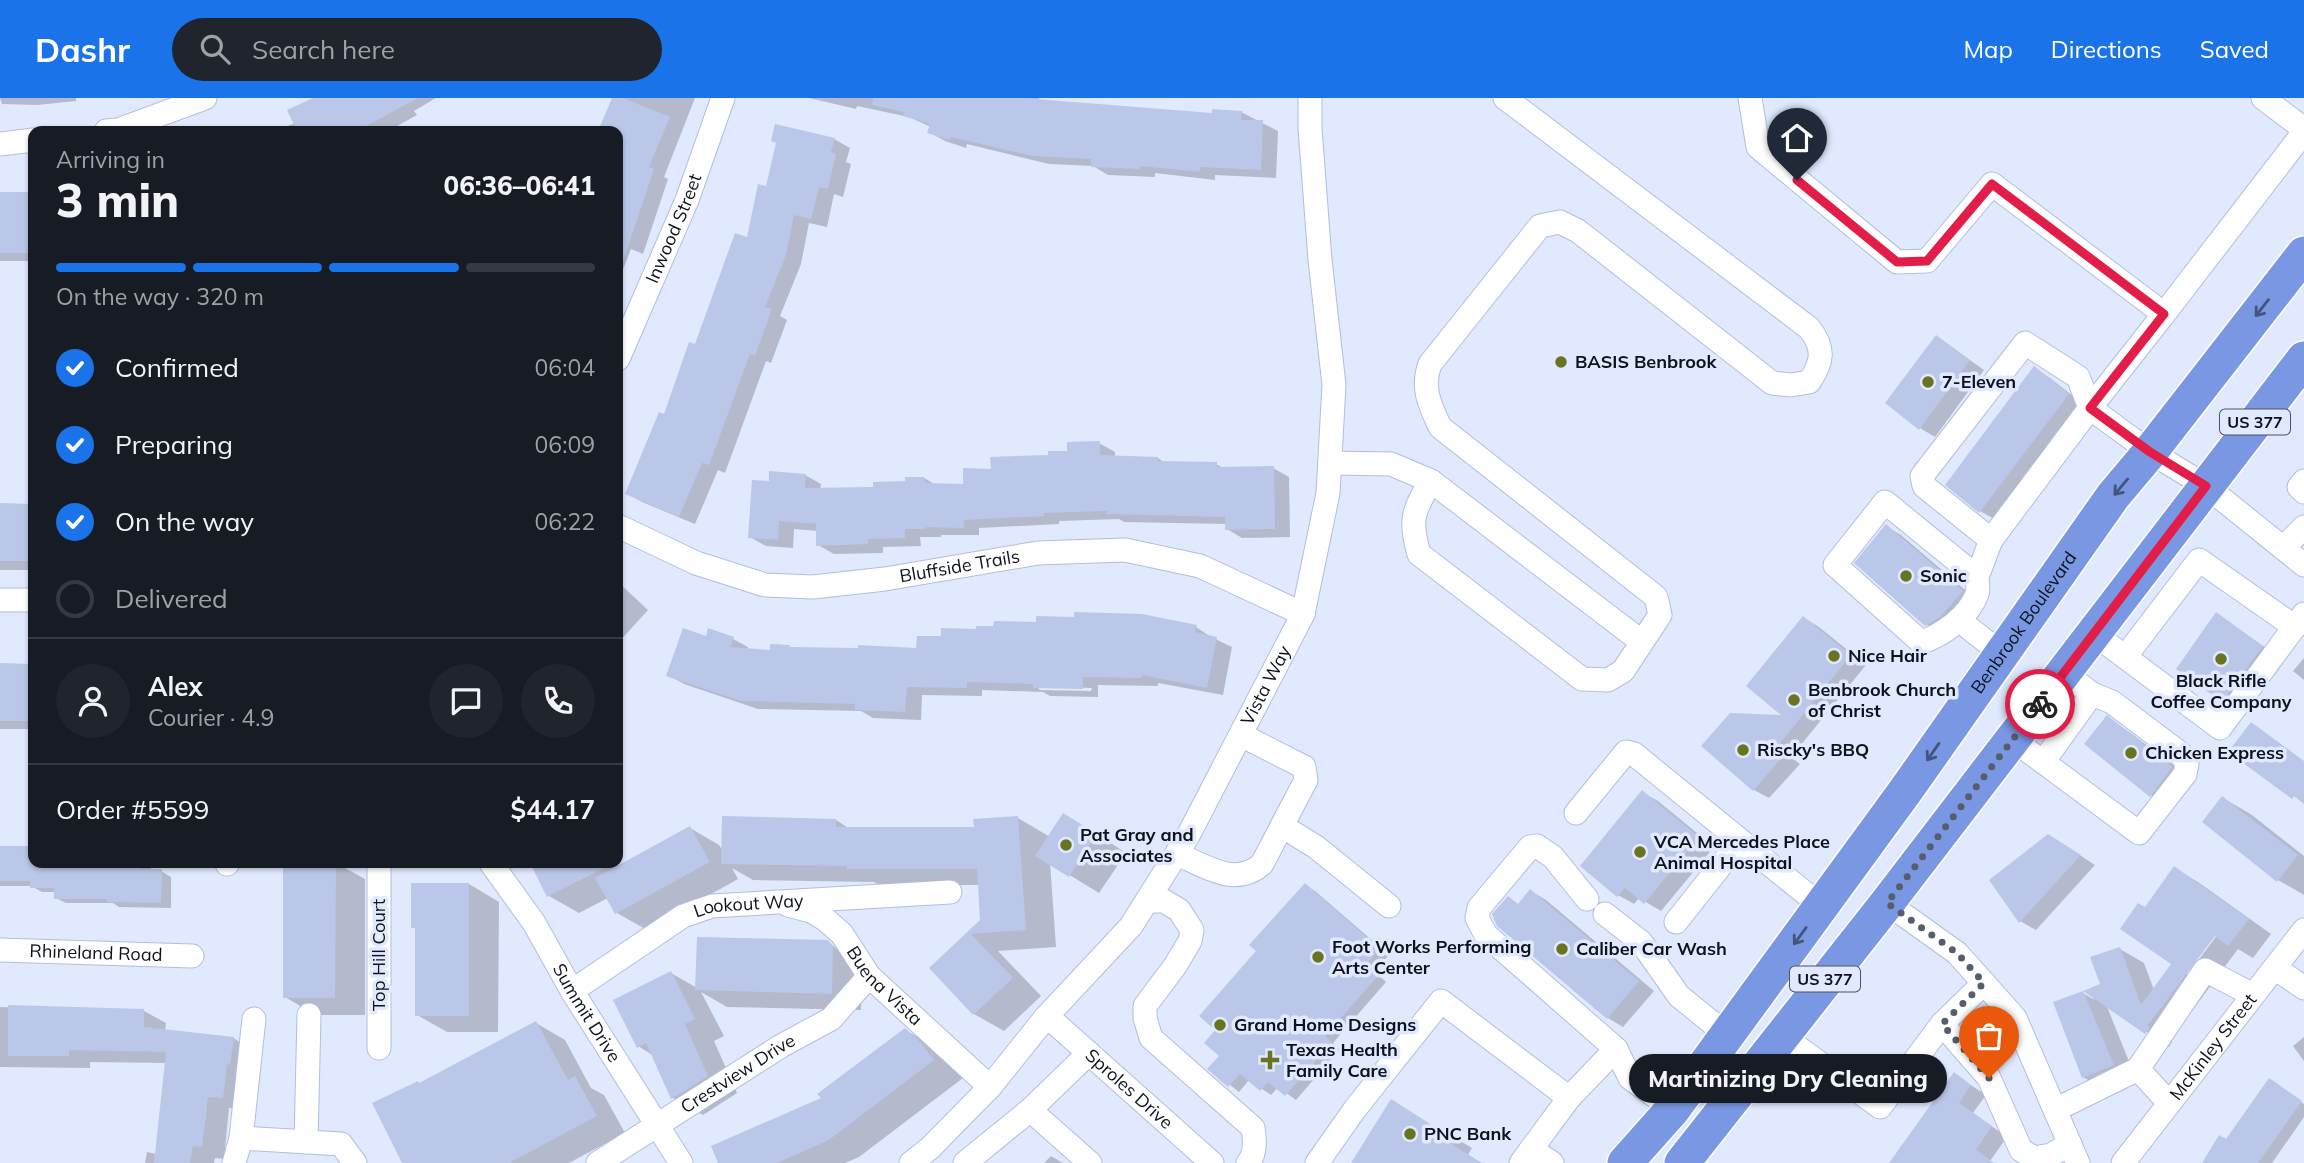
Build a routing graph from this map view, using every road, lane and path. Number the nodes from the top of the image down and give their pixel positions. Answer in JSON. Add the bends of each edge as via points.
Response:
{"nodes":[{"id":1,"x":205,"y":98,"type":"edge"},
{"id":2,"x":723,"y":98,"type":"edge"},
{"id":3,"x":1310,"y":98,"type":"edge"},
{"id":4,"x":1505,"y":98,"type":"edge"},
{"id":5,"x":1750,"y":98,"type":"edge"},
{"id":6,"x":2263,"y":98,"type":"edge"},
{"id":7,"x":129,"y":126,"type":"edge"},
{"id":8,"x":2304,"y":131,"type":"edge"},
{"id":9,"x":28,"y":141,"type":"edge"},
{"id":10,"x":0,"y":144,"type":"edge"},
{"id":11,"x":2304,"y":254,"type":"edge"},
{"id":12,"x":2164,"y":314,"type":"junction"},
{"id":13,"x":623,"y":347,"type":"edge"},
{"id":14,"x":2304,"y":359,"type":"edge"},
{"id":15,"x":2090,"y":408,"type":"junction"},
{"id":16,"x":2150,"y":452,"type":"junction"},
{"id":17,"x":1330,"y":463,"type":"junction"},
{"id":18,"x":1430,"y":481,"type":"junction"},
{"id":19,"x":2304,"y":481,"type":"edge"},
{"id":20,"x":1924,"y":486,"type":"junction"},
{"id":21,"x":2206,"y":486,"type":"junction"},
{"id":22,"x":2304,"y":492,"type":"edge"},
{"id":23,"x":1899,"y":514,"type":"junction"},
{"id":24,"x":2304,"y":527,"type":"edge"},
{"id":25,"x":623,"y":528,"type":"edge"},
{"id":26,"x":1991,"y":540,"type":"junction"},
{"id":27,"x":2283,"y":548,"type":"junction"},
{"id":28,"x":2304,"y":565,"type":"edge"},
{"id":29,"x":1977,"y":577,"type":"junction"},
{"id":30,"x":0,"y":600,"type":"edge"},
{"id":31,"x":28,"y":600,"type":"edge"},
{"id":32,"x":1303,"y":614,"type":"junction"},
{"id":33,"x":1959,"y":620,"type":"junction"},
{"id":34,"x":2299,"y":621,"type":"edge"},
{"id":35,"x":2093,"y":633,"type":"junction"},
{"id":36,"x":1642,"y":642,"type":"junction"},
{"id":37,"x":2002,"y":654,"type":"junction"},
{"id":38,"x":2125,"y":657,"type":"junction"},
{"id":39,"x":2063,"y":672,"type":"junction"},
{"id":40,"x":2092,"y":694,"type":"junction"},
{"id":41,"x":1241,"y":735,"type":"junction"},
{"id":42,"x":2012,"y":739,"type":"junction"},
{"id":43,"x":2043,"y":762,"type":"junction"},
{"id":44,"x":1576,"y":813,"type":"dead end"},
{"id":45,"x":1282,"y":826,"type":"junction"},
{"id":46,"x":1740,"y":841,"type":"junction"},
{"id":47,"x":1177,"y":854,"type":"junction"},
{"id":48,"x":379,"y":868,"type":"edge"},
{"id":49,"x":495,"y":868,"type":"edge"},
{"id":50,"x":950,"y":892,"type":"dead end"},
{"id":51,"x":772,"y":901,"type":"junction"},
{"id":52,"x":1147,"y":901,"type":"junction"},
{"id":53,"x":1887,"y":903,"type":"junction"},
{"id":54,"x":1390,"y":906,"type":"dead end"},
{"id":55,"x":1821,"y":906,"type":"junction"},
{"id":56,"x":1676,"y":922,"type":"dead end"},
{"id":57,"x":2304,"y":930,"type":"edge"},
{"id":58,"x":0,"y":950,"type":"edge"},
{"id":59,"x":192,"y":956,"type":"dead end"},
{"id":60,"x":2275,"y":968,"type":"junction"},
{"id":61,"x":869,"y":976,"type":"junction"},
{"id":62,"x":1984,"y":983,"type":"junction"},
{"id":63,"x":2304,"y":988,"type":"edge"},
{"id":64,"x":572,"y":991,"type":"junction"},
{"id":65,"x":2253,"y":995,"type":"junction"},
{"id":66,"x":309,"y":1015,"type":"dead end"},
{"id":67,"x":1046,"y":1017,"type":"junction"},
{"id":68,"x":254,"y":1019,"type":"dead end"},
{"id":69,"x":1942,"y":1024,"type":"junction"},
{"id":70,"x":1727,"y":1035,"type":"junction"},
{"id":71,"x":1781,"y":1035,"type":"junction"},
{"id":72,"x":379,"y":1048,"type":"dead end"},
{"id":73,"x":1616,"y":1049,"type":"junction"},
{"id":74,"x":1089,"y":1053,"type":"junction"},
{"id":75,"x":2138,"y":1069,"type":"junction"},
{"id":76,"x":990,"y":1087,"type":"junction"},
{"id":77,"x":1569,"y":1098,"type":"junction"},
{"id":78,"x":2169,"y":1103,"type":"junction"},
{"id":79,"x":1674,"y":1109,"type":"junction"},
{"id":80,"x":1030,"y":1110,"type":"junction"},
{"id":81,"x":2055,"y":1110,"type":"junction"},
{"id":82,"x":658,"y":1124,"type":"junction"},
{"id":83,"x":241,"y":1138,"type":"junction"},
{"id":84,"x":306,"y":1142,"type":"junction"},
{"id":85,"x":2074,"y":1154,"type":"edge"},
{"id":86,"x":1526,"y":1156,"type":"edge"},
{"id":87,"x":234,"y":1163,"type":"edge"},
{"id":88,"x":355,"y":1163,"type":"edge"},
{"id":89,"x":598,"y":1163,"type":"edge"},
{"id":90,"x":681,"y":1163,"type":"edge"},
{"id":91,"x":912,"y":1163,"type":"edge"},
{"id":92,"x":965,"y":1163,"type":"edge"},
{"id":93,"x":1090,"y":1163,"type":"edge"},
{"id":94,"x":1212,"y":1163,"type":"edge"},
{"id":95,"x":1248,"y":1163,"type":"edge"},
{"id":96,"x":1317,"y":1163,"type":"edge"},
{"id":97,"x":1552,"y":1163,"type":"edge"},
{"id":98,"x":1625,"y":1163,"type":"edge"},
{"id":99,"x":1682,"y":1163,"type":"edge"},
{"id":100,"x":2123,"y":1163,"type":"edge"}],
"edges":[{"from":1,"to":7,"type":"street"},
{"from":2,"to":13,"type":"street","name":"Inwood Street","via":[[687,200]]},
{"from":3,"to":17,"type":"street","name":"Vista Way","via":[[1334,386]]},
{"from":4,"to":36,"type":"street","via":[[1818,338],[1819,369],[1809,382],[1791,386],[1772,383],[1578,231],[1560,222],[1540,226],[1430,363],[1425,378],[1428,401],[1440,427],[1656,597],[1660,615]]},
{"from":5,"to":12,"type":"street","via":[[1758,147],[1897,262],[1927,261],[1992,184]]},
{"from":6,"to":8,"type":"street"},
{"from":8,"to":12,"type":"street"},
{"from":9,"to":10,"type":"street"},
{"from":11,"to":16,"type":"highway","name":"Benbrook Boulevard","number":"US 377","one_way":true},
{"from":12,"to":15,"type":"street"},
{"from":14,"to":21,"type":"highway","number":"US 377"},
{"from":15,"to":16,"type":"street"},
{"from":15,"to":20,"type":"street","via":[[2078,377],[2025,343],[1922,476]]},
{"from":15,"to":26,"type":"street"},
{"from":16,"to":21,"type":"street"},
{"from":16,"to":37,"type":"highway","name":"Benbrook Boulevard","number":"US 377","one_way":true,"via":[[2113,496]]},
{"from":17,"to":18,"type":"street","via":[[1391,464]]},
{"from":17,"to":32,"type":"street","name":"Vista Way"},
{"from":18,"to":36,"type":"street"},
{"from":18,"to":36,"type":"street","via":[[1416,505],[1412,530],[1419,554],[1582,679],[1608,680],[1623,671]]},
{"from":19,"to":22,"type":"street","via":[[2299,487]]},
{"from":20,"to":23,"type":"street"},
{"from":20,"to":26,"type":"street"},
{"from":21,"to":27,"type":"street"},
{"from":21,"to":35,"type":"highway","number":"US 377"},
{"from":23,"to":29,"type":"street"},
{"from":23,"to":33,"type":"street","via":[[1885,502],[1835,565],[1921,642]]},
{"from":24,"to":27,"type":"street"},
{"from":25,"to":32,"type":"street","name":"Bluffside Trails","via":[[696,563],[765,585],[813,587],[1038,553],[1125,550],[1200,566]]},
{"from":26,"to":29,"type":"street"},
{"from":27,"to":28,"type":"street"},
{"from":29,"to":33,"type":"street","via":[[1978,593]]},
{"from":30,"to":31,"type":"street"},
{"from":32,"to":41,"type":"street","name":"Vista Way"},
{"from":33,"to":37,"type":"street"},
{"from":34,"to":38,"type":"street","via":[[2199,560]]},
{"from":34,"to":38,"type":"street","via":[[2220,728]]},
{"from":35,"to":38,"type":"street"},
{"from":35,"to":39,"type":"highway","number":"US 377"},
{"from":37,"to":55,"type":"highway","name":"Benbrook Boulevard","number":"US 377","one_way":true},
{"from":39,"to":40,"type":"street"},
{"from":39,"to":42,"type":"highway","number":"US 377"},
{"from":40,"to":43,"type":"street"},
{"from":40,"to":43,"type":"street","via":[[2112,702],[2181,754],[2187,764],[2185,774],[2139,833]]},
{"from":41,"to":45,"type":"street","via":[[1304,767],[1306,780]]},
{"from":41,"to":47,"type":"street","name":"Vista Way"},
{"from":42,"to":43,"type":"street"},
{"from":42,"to":53,"type":"highway","number":"US 377"},
{"from":44,"to":46,"type":"street","via":[[1626,752]]},
{"from":45,"to":47,"type":"street","via":[[1262,864],[1251,873],[1230,876]]},
{"from":45,"to":54,"type":"street"},
{"from":46,"to":55,"type":"street"},
{"from":46,"to":56,"type":"street"},
{"from":47,"to":52,"type":"street","name":"Vista Way"},
{"from":48,"to":72,"type":"street","name":"Top Hill Court"},
{"from":49,"to":64,"type":"street","name":"Summit Drive","via":[[534,923]]},
{"from":50,"to":51,"type":"street","name":"Lookout Way"},
{"from":51,"to":61,"type":"street","name":"Buena Vista","via":[[811,911],[826,920],[842,934]]},
{"from":51,"to":64,"type":"street","name":"Lookout Way","via":[[712,906],[683,916]]},
{"from":52,"to":67,"type":"street","name":"Vista Way","via":[[1131,926]]},
{"from":52,"to":95,"type":"street","via":[[1164,901],[1179,910],[1192,930],[1190,942],[1145,1006],[1151,1038],[1253,1128],[1254,1146]]},
{"from":53,"to":62,"type":"street","via":[[1957,953]]},
{"from":53,"to":71,"type":"highway","number":"US 377"},
{"from":55,"to":70,"type":"highway","name":"Benbrook Boulevard","number":"US 377","one_way":true},
{"from":57,"to":60,"type":"street","name":"McKinley Street"},
{"from":58,"to":59,"type":"street","name":"Rhineland Road"},
{"from":60,"to":63,"type":"street"},
{"from":60,"to":65,"type":"street","name":"McKinley Street"},
{"from":61,"to":76,"type":"street","name":"Buena Vista"},
{"from":61,"to":82,"type":"street","name":"Crestview Drive","via":[[831,1019]]},
{"from":62,"to":69,"type":"street"},
{"from":62,"to":81,"type":"street","via":[[2015,1018]]},
{"from":64,"to":82,"type":"street","name":"Summit Drive"},
{"from":65,"to":75,"type":"street","via":[[2205,970]]},
{"from":65,"to":78,"type":"street","name":"McKinley Street"},
{"from":66,"to":84,"type":"street"},
{"from":67,"to":74,"type":"street","name":"Sproles Drive"},
{"from":67,"to":76,"type":"street","name":"Vista Way"},
{"from":68,"to":83,"type":"street"},
{"from":69,"to":71,"type":"street","via":[[1880,1107]]},
{"from":69,"to":85,"type":"street","via":[[1989,1078],[2021,1150],[2034,1158]]},
{"from":70,"to":73,"type":"street","via":[[1679,996],[1641,942],[1596,906],[1553,857],[1537,846],[1530,847],[1479,908],[1477,918],[1486,935]]},
{"from":70,"to":79,"type":"highway","name":"Benbrook Boulevard","number":"US 377"},
{"from":71,"to":99,"type":"highway","number":"US 377"},
{"from":73,"to":77,"type":"street"},
{"from":73,"to":79,"type":"street","via":[[1630,1078]]},
{"from":74,"to":80,"type":"street"},
{"from":74,"to":94,"type":"street","name":"Sproles Drive"},
{"from":75,"to":78,"type":"street"},
{"from":75,"to":81,"type":"street"},
{"from":76,"to":91,"type":"street","name":"Vista Way"},
{"from":77,"to":86,"type":"street"},
{"from":77,"to":96,"type":"street","via":[[1441,1001]]},
{"from":78,"to":100,"type":"street","name":"McKinley Street"},
{"from":79,"to":98,"type":"highway","name":"Benbrook Boulevard","number":"US 377"},
{"from":80,"to":92,"type":"street"},
{"from":80,"to":93,"type":"street"},
{"from":81,"to":85,"type":"street"},
{"from":82,"to":89,"type":"street","name":"Crestview Drive"},
{"from":82,"to":90,"type":"street","name":"Summit Drive"},
{"from":83,"to":84,"type":"street"},
{"from":83,"to":87,"type":"street"},
{"from":84,"to":88,"type":"street","via":[[341,1144]]},
{"from":86,"to":97,"type":"street"}]}
